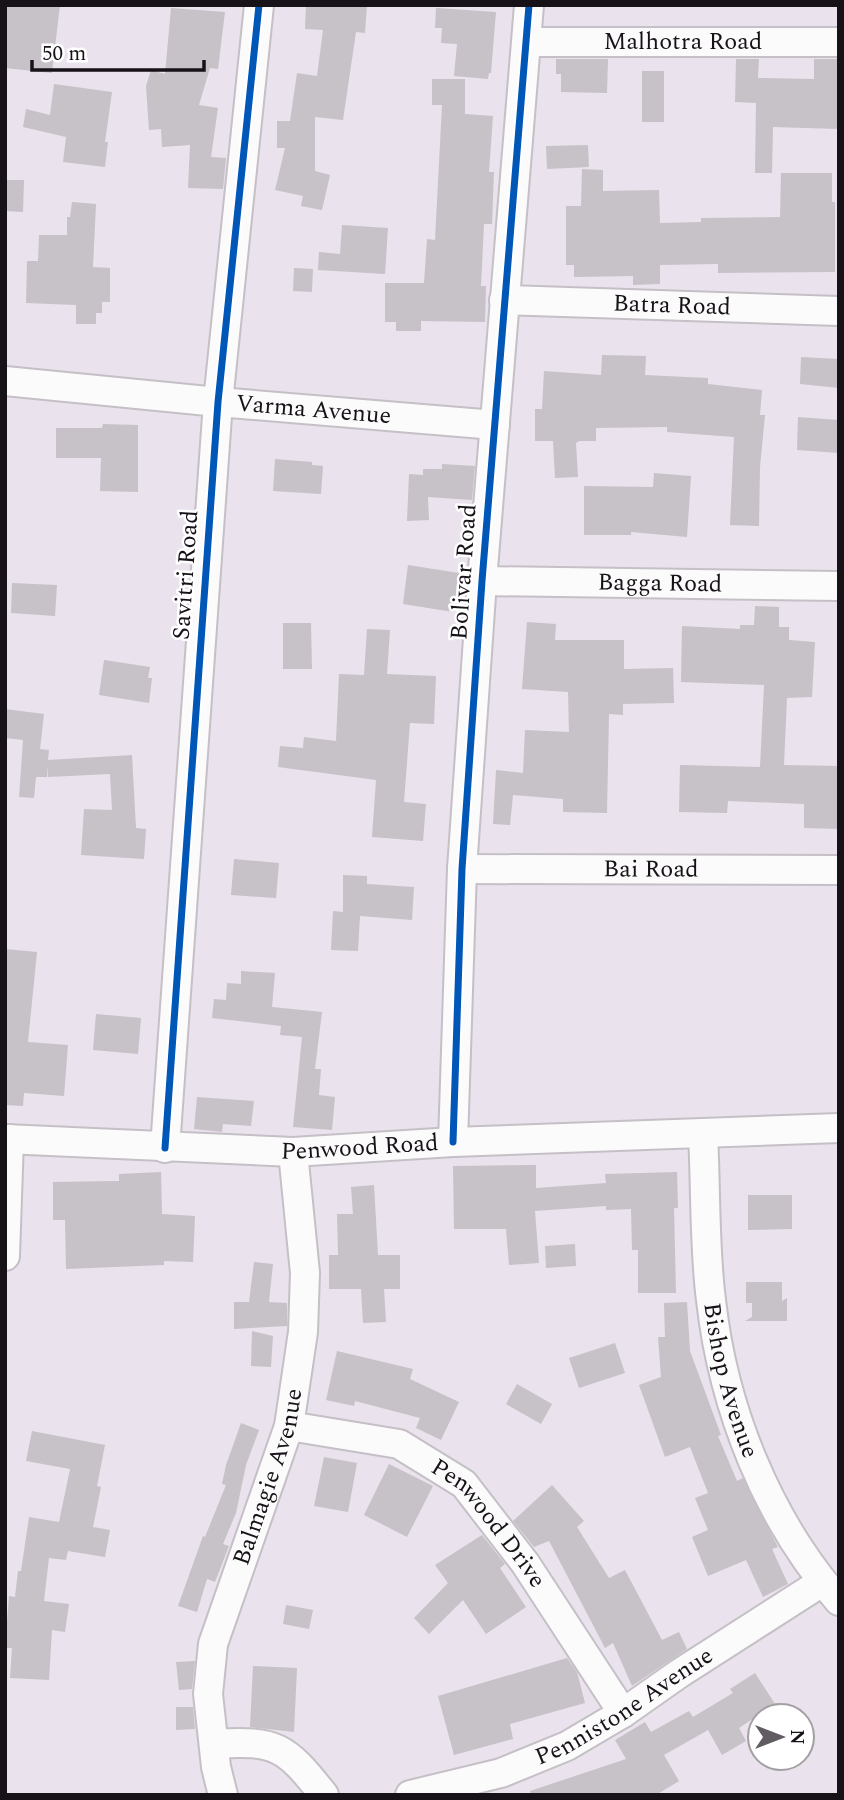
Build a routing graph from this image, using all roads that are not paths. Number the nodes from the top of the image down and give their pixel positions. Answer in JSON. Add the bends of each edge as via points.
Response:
{"nodes":[{"id":1,"x":259,"y":5,"type":"edge"},
{"id":2,"x":529,"y":5,"type":"edge"},
{"id":3,"x":527,"y":41,"type":"junction"},
{"id":4,"x":839,"y":41,"type":"edge"},
{"id":5,"x":504,"y":300,"type":"junction"},
{"id":6,"x":839,"y":311,"type":"edge"},
{"id":7,"x":5,"y":382,"type":"edge"},
{"id":8,"x":218,"y":402,"type":"junction"},
{"id":9,"x":495,"y":425,"type":"junction"},
{"id":10,"x":482,"y":581,"type":"junction"},
{"id":11,"x":839,"y":586,"type":"edge"},
{"id":12,"x":462,"y":869,"type":"junction"},
{"id":13,"x":839,"y":870,"type":"edge"},
{"id":14,"x":839,"y":1128,"type":"edge"},
{"id":15,"x":703,"y":1135,"type":"junction"},
{"id":16,"x":7,"y":1139,"type":"edge"},
{"id":17,"x":453,"y":1142,"type":"junction"},
{"id":18,"x":164,"y":1148,"type":"junction"},
{"id":19,"x":293,"y":1152,"type":"junction"},
{"id":20,"x":5,"y":1256,"type":"edge"},
{"id":21,"x":289,"y":1426,"type":"junction"},
{"id":22,"x":830,"y":1591,"type":"edge"},
{"id":23,"x":624,"y":1713,"type":"junction"},
{"id":24,"x":214,"y":1744,"type":"junction"},
{"id":25,"x":223,"y":1795,"type":"edge"},
{"id":26,"x":324,"y":1795,"type":"edge"},
{"id":27,"x":410,"y":1795,"type":"edge"}],
"edges":[{"from":1,"to":8,"type":"street","name":"Savitri Road"},
{"from":2,"to":3,"type":"street","name":"Bolivar Road"},
{"from":3,"to":4,"type":"street","name":"Malhotra Road"},
{"from":3,"to":5,"type":"street","name":"Bolivar Road"},
{"from":5,"to":6,"type":"street","name":"Batra Road"},
{"from":5,"to":9,"type":"street","name":"Bolivar Road"},
{"from":7,"to":8,"type":"street","name":"Varma Avenue"},
{"from":8,"to":9,"type":"street","name":"Varma Avenue"},
{"from":8,"to":18,"type":"street","name":"Savitri Road"},
{"from":9,"to":10,"type":"street","name":"Bolivar Road"},
{"from":10,"to":11,"type":"street","name":"Bagga Road"},
{"from":10,"to":12,"type":"street","name":"Bolivar Road"},
{"from":12,"to":13,"type":"street","name":"Bai Road"},
{"from":12,"to":17,"type":"street","name":"Bolivar Road"},
{"from":14,"to":15,"type":"street","name":"Penwood Road"},
{"from":15,"to":17,"type":"street","name":"Penwood Road"},
{"from":15,"to":22,"type":"street","name":"Bishop Avenue","via":[[711,1300],[725,1379],[752,1460],[787,1529]]},
{"from":16,"to":18,"type":"street","name":"Penwood Road"},
{"from":16,"to":20,"type":"street"},
{"from":17,"to":19,"type":"street","name":"Penwood Road"},
{"from":18,"to":19,"type":"street","name":"Penwood Road"},
{"from":19,"to":21,"type":"street","name":"Balmagie Avenue","via":[[305,1273],[303,1332]]},
{"from":21,"to":23,"type":"street","name":"Penwood Drive","via":[[399,1444],[464,1484],[525,1563]]},
{"from":21,"to":24,"type":"street","name":"Balmagie Avenue","via":[[213,1643],[208,1694]]},
{"from":22,"to":23,"type":"street","name":"Pennistone Avenue","via":[[680,1673]]},
{"from":23,"to":27,"type":"street","name":"Pennistone Avenue","via":[[567,1746],[500,1773]]},
{"from":24,"to":25,"type":"street","name":"Balmagie Avenue"},
{"from":24,"to":26,"type":"street","via":[[240,1742],[279,1749],[293,1758]]}]}
